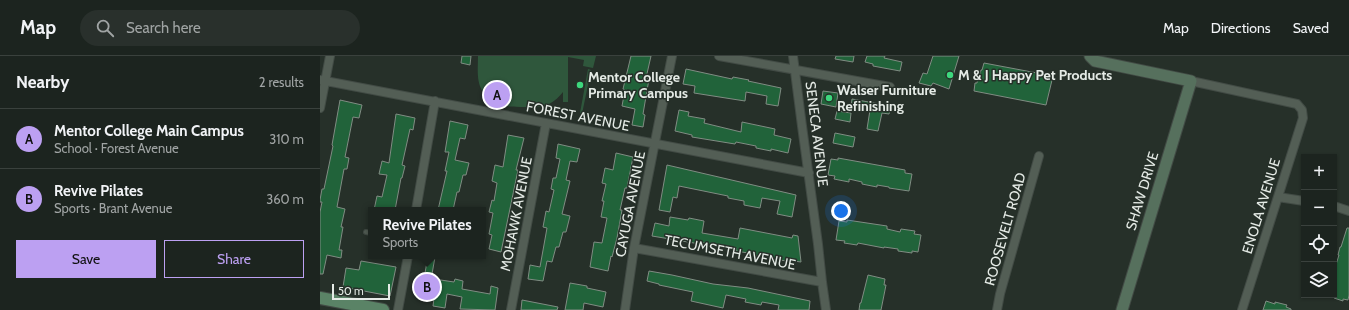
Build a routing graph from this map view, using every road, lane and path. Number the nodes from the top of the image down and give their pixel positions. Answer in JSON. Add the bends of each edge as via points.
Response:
{"nodes":[{"id":1,"x":330,"y":56,"type":"edge"},
{"id":2,"x":672,"y":56,"type":"edge"},
{"id":3,"x":719,"y":56,"type":"edge"},
{"id":4,"x":794,"y":56,"type":"edge"},
{"id":5,"x":1090,"y":56,"type":"edge"},
{"id":6,"x":795,"y":70,"type":"junction"},
{"id":7,"x":322,"y":80,"type":"edge"},
{"id":8,"x":1191,"y":81,"type":"junction"},
{"id":9,"x":890,"y":87,"type":"dead end"},
{"id":10,"x":435,"y":102,"type":"junction"},
{"id":11,"x":320,"y":108,"type":"edge"},
{"id":12,"x":546,"y":123,"type":"junction"},
{"id":13,"x":655,"y":144,"type":"junction"},
{"id":14,"x":1039,"y":156,"type":"dead end"},
{"id":15,"x":808,"y":173,"type":"junction"},
{"id":16,"x":1278,"y":197,"type":"junction"},
{"id":17,"x":1301,"y":201,"type":"edge"},
{"id":18,"x":417,"y":207,"type":"edge"},
{"id":19,"x":1337,"y":207,"type":"edge"},
{"id":20,"x":1349,"y":211,"type":"edge"},
{"id":21,"x":634,"y":248,"type":"junction"},
{"id":22,"x":407,"y":259,"type":"edge"},
{"id":23,"x":822,"y":282,"type":"junction"},
{"id":24,"x":320,"y":298,"type":"edge"},
{"id":25,"x":383,"y":310,"type":"edge"},
{"id":26,"x":398,"y":310,"type":"edge"},
{"id":27,"x":511,"y":310,"type":"edge"},
{"id":28,"x":625,"y":310,"type":"edge"},
{"id":29,"x":826,"y":310,"type":"edge"},
{"id":30,"x":997,"y":310,"type":"edge"},
{"id":31,"x":1122,"y":310,"type":"edge"},
{"id":32,"x":1242,"y":310,"type":"edge"}],
"edges":[{"from":1,"to":7,"type":"street"},
{"from":2,"to":13,"type":"street","name":"CAYUGA AVENUE"},
{"from":3,"to":6,"type":"street"},
{"from":4,"to":6,"type":"street","name":"SENECA AVENUE"},
{"from":5,"to":8,"type":"street","via":[[1095,61]]},
{"from":6,"to":9,"type":"street"},
{"from":6,"to":15,"type":"street","name":"SENECA AVENUE"},
{"from":7,"to":10,"type":"street","name":"FOREST AVENUE"},
{"from":7,"to":11,"type":"street"},
{"from":8,"to":16,"type":"street","name":"ENOLA AVENUE","via":[[1297,104],[1302,110],[1303,118]]},
{"from":8,"to":31,"type":"street","name":"SHAW DRIVE"},
{"from":10,"to":12,"type":"street","name":"FOREST AVENUE"},
{"from":10,"to":18,"type":"street"},
{"from":12,"to":13,"type":"street","name":"FOREST AVENUE"},
{"from":12,"to":27,"type":"street","name":"MOHAWK AVENUE"},
{"from":13,"to":15,"type":"street","name":"FOREST AVENUE"},
{"from":13,"to":21,"type":"street","name":"CAYUGA AVENUE"},
{"from":14,"to":30,"type":"street","name":"ROOSEVELT ROAD"},
{"from":15,"to":23,"type":"street","name":"SENECA AVENUE"},
{"from":16,"to":17,"type":"street"},
{"from":16,"to":32,"type":"street","name":"ENOLA AVENUE"},
{"from":19,"to":20,"type":"street"},
{"from":21,"to":23,"type":"street","name":"TECUMSETH AVENUE"},
{"from":21,"to":28,"type":"street","name":"CAYUGA AVENUE"},
{"from":22,"to":26,"type":"street"},
{"from":23,"to":29,"type":"street","name":"SENECA AVENUE"},
{"from":24,"to":25,"type":"main road"}]}
